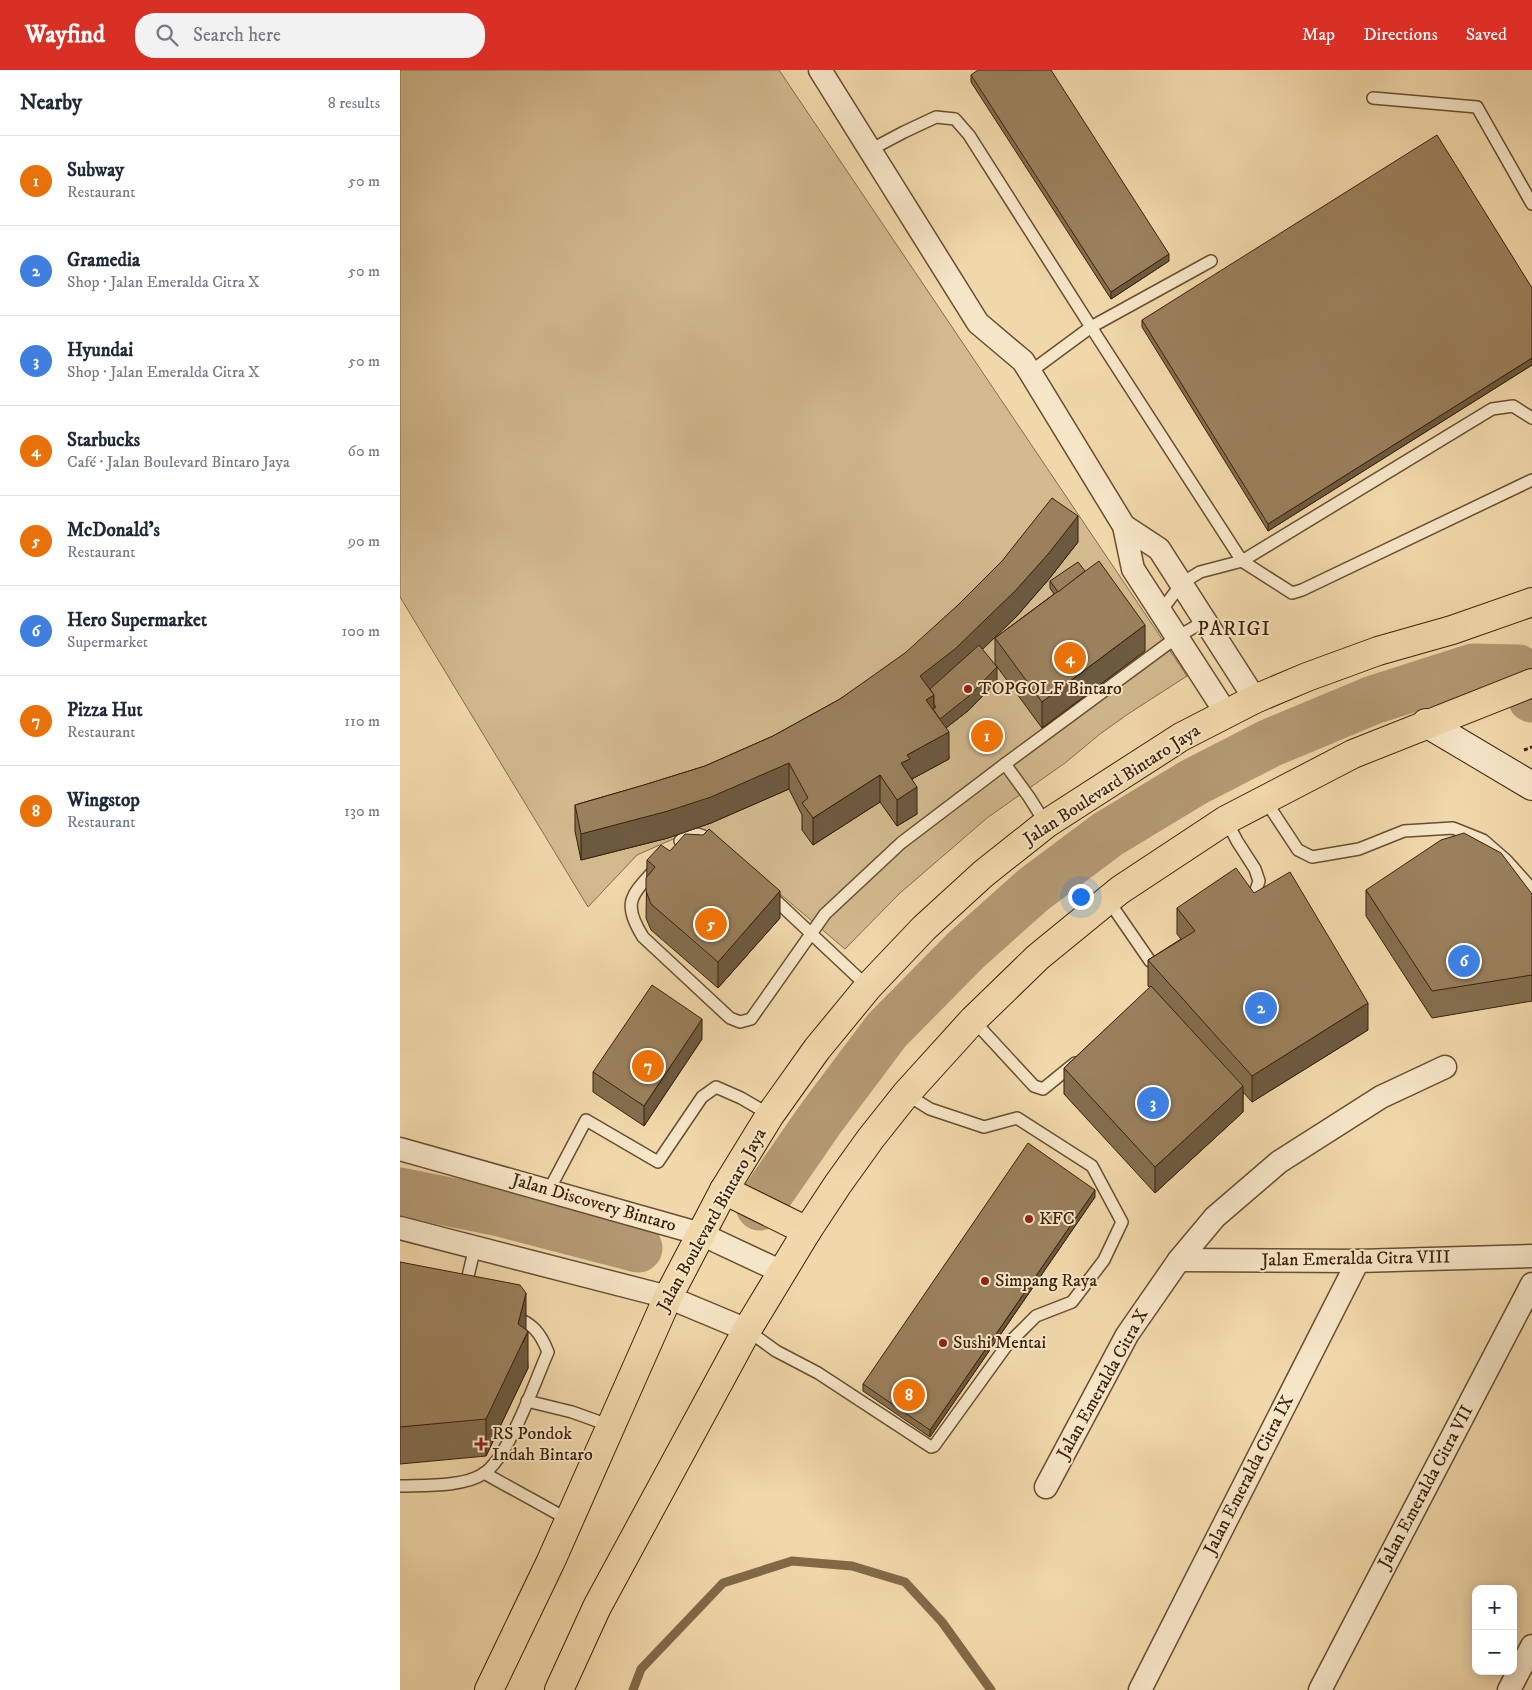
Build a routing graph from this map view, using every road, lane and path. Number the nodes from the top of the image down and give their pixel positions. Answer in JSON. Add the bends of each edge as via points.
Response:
{"nodes":[{"id":1,"x":820,"y":70,"type":"edge"},
{"id":2,"x":1373,"y":98,"type":"dead end"},
{"id":3,"x":870,"y":150,"type":"junction"},
{"id":4,"x":1531,"y":198,"type":"edge"},
{"id":5,"x":1211,"y":262,"type":"dead end"},
{"id":6,"x":1091,"y":327,"type":"junction"},
{"id":7,"x":1030,"y":372,"type":"junction"},
{"id":8,"x":1532,"y":418,"type":"edge"},
{"id":9,"x":1532,"y":480,"type":"edge"},
{"id":10,"x":1124,"y":526,"type":"junction"},
{"id":11,"x":1242,"y":561,"type":"junction"},
{"id":12,"x":1182,"y":583,"type":"junction"},
{"id":13,"x":1532,"y":602,"type":"edge"},
{"id":14,"x":1161,"y":612,"type":"junction"},
{"id":15,"x":1205,"y":621,"type":"junction"},
{"id":16,"x":1177,"y":637,"type":"junction"},
{"id":17,"x":1532,"y":683,"type":"edge"},
{"id":18,"x":1255,"y":699,"type":"junction"},
{"id":19,"x":1226,"y":713,"type":"junction"},
{"id":20,"x":1426,"y":723,"type":"junction"},
{"id":21,"x":1532,"y":747,"type":"edge"},
{"id":22,"x":1526,"y":749,"type":"dead end"},
{"id":23,"x":1004,"y":764,"type":"junction"},
{"id":24,"x":1532,"y":786,"type":"edge"},
{"id":25,"x":1265,"y":800,"type":"junction"},
{"id":26,"x":1226,"y":820,"type":"junction"},
{"id":27,"x":1046,"y":824,"type":"junction"},
{"id":28,"x":721,"y":850,"type":"edge"},
{"id":29,"x":762,"y":887,"type":"edge"},
{"id":30,"x":1532,"y":889,"type":"edge"},
{"id":31,"x":1108,"y":900,"type":"junction"},
{"id":32,"x":1246,"y":908,"type":"edge"},
{"id":33,"x":811,"y":934,"type":"junction"},
{"id":34,"x":1174,"y":957,"type":"edge"},
{"id":35,"x":868,"y":987,"type":"junction"},
{"id":36,"x":973,"y":1020,"type":"junction"},
{"id":37,"x":1086,"y":1054,"type":"edge"},
{"id":38,"x":1445,"y":1067,"type":"dead end"},
{"id":39,"x":906,"y":1094,"type":"junction"},
{"id":40,"x":770,"y":1115,"type":"junction"},
{"id":41,"x":400,"y":1149,"type":"edge"},
{"id":42,"x":549,"y":1190,"type":"junction"},
{"id":43,"x":724,"y":1190,"type":"junction"},
{"id":44,"x":400,"y":1228,"type":"edge"},
{"id":45,"x":807,"y":1231,"type":"junction"},
{"id":46,"x":701,"y":1234,"type":"junction"},
{"id":47,"x":475,"y":1247,"type":"junction"},
{"id":48,"x":1532,"y":1256,"type":"edge"},
{"id":49,"x":1179,"y":1260,"type":"junction"},
{"id":50,"x":1358,"y":1261,"type":"junction"},
{"id":51,"x":782,"y":1272,"type":"junction"},
{"id":52,"x":1532,"y":1284,"type":"edge"},
{"id":53,"x":464,"y":1294,"type":"edge"},
{"id":54,"x":668,"y":1297,"type":"junction"},
{"id":55,"x":504,"y":1312,"type":"edge"},
{"id":56,"x":747,"y":1330,"type":"junction"},
{"id":57,"x":527,"y":1401,"type":"junction"},
{"id":58,"x":611,"y":1426,"type":"junction"},
{"id":59,"x":484,"y":1474,"type":"junction"},
{"id":60,"x":400,"y":1486,"type":"edge"},
{"id":61,"x":1046,"y":1488,"type":"dead end"},
{"id":62,"x":569,"y":1520,"type":"junction"},
{"id":63,"x":1532,"y":1646,"type":"edge"},
{"id":64,"x":490,"y":1690,"type":"edge"},
{"id":65,"x":559,"y":1690,"type":"edge"},
{"id":66,"x":1140,"y":1690,"type":"edge"},
{"id":67,"x":1320,"y":1690,"type":"edge"},
{"id":68,"x":1509,"y":1690,"type":"edge"}],
"edges":[{"from":1,"to":3,"type":"street"},
{"from":2,"to":4,"type":"lane","via":[[1477,107]]},
{"from":3,"to":6,"type":"lane","via":[[936,117],[955,119],[969,135]]},
{"from":3,"to":7,"type":"street","via":[[978,323],[1023,361]]},
{"from":5,"to":6,"type":"lane"},
{"from":6,"to":7,"type":"lane"},
{"from":6,"to":11,"type":"lane"},
{"from":7,"to":10,"type":"street"},
{"from":8,"to":11,"type":"lane","via":[[1513,406],[1492,409]]},
{"from":9,"to":11,"type":"lane","via":[[1292,593]]},
{"from":10,"to":12,"type":"street","via":[[1158,550]]},
{"from":10,"to":14,"type":"street","via":[[1133,569]]},
{"from":11,"to":12,"type":"lane","via":[[1200,572]]},
{"from":12,"to":14,"type":"lane"},
{"from":12,"to":15,"type":"street"},
{"from":13,"to":18,"type":"main road","name":"Jalan Boulevard Bintaro Jaya","via":[[1378,651]]},
{"from":14,"to":16,"type":"street"},
{"from":15,"to":16,"type":"lane"},
{"from":15,"to":18,"type":"street"},
{"from":16,"to":19,"type":"street"},
{"from":16,"to":23,"type":"lane"},
{"from":17,"to":20,"type":"main road"},
{"from":18,"to":19,"type":"main road","name":"Jalan Boulevard Bintaro Jaya"},
{"from":19,"to":27,"type":"main road","name":"Jalan Boulevard Bintaro Jaya","via":[[1181,737]]},
{"from":20,"to":24,"type":"main road"},
{"from":20,"to":25,"type":"main road","via":[[1353,754]]},
{"from":21,"to":22,"type":"path"},
{"from":23,"to":27,"type":"lane"},
{"from":23,"to":33,"type":"lane","via":[[901,843],[825,914]]},
{"from":25,"to":26,"type":"main road"},
{"from":25,"to":30,"type":"lane","via":[[1298,850],[1312,857],[1358,849],[1404,831],[1453,828],[1482,840],[1506,860]]},
{"from":26,"to":31,"type":"main road"},
{"from":26,"to":32,"type":"lane","via":[[1255,869],[1258,881],[1255,894]]},
{"from":27,"to":35,"type":"main road","name":"Jalan Boulevard Bintaro Jaya","via":[[983,874],[924,928]]},
{"from":28,"to":33,"type":"lane","via":[[698,833],[684,836],[668,854],[633,894],[631,912],[643,938],[730,1018],[740,1022],[751,1019]]},
{"from":29,"to":33,"type":"lane"},
{"from":31,"to":34,"type":"lane","via":[[1150,961],[1157,964]]},
{"from":31,"to":36,"type":"main road","via":[[1038,957]]},
{"from":33,"to":35,"type":"lane"},
{"from":35,"to":40,"type":"main road","name":"Jalan Boulevard Bintaro Jaya","via":[[817,1049]]},
{"from":36,"to":37,"type":"lane","via":[[1034,1086],[1043,1089]]},
{"from":36,"to":39,"type":"main road"},
{"from":38,"to":49,"type":"street","name":"Jalan Emeralda Citra X","via":[[1381,1097],[1279,1162],[1215,1217]]},
{"from":39,"to":45,"type":"main road"},
{"from":39,"to":56,"type":"lane","via":[[930,1109],[984,1126],[1017,1118],[1092,1166],[1122,1222],[1104,1260],[1072,1302],[1036,1316],[1007,1345],[931,1447]]},
{"from":40,"to":42,"type":"lane","via":[[716,1087],[702,1097],[658,1162],[586,1120]]},
{"from":40,"to":43,"type":"main road","name":"Jalan Boulevard Bintaro Jaya"},
{"from":41,"to":42,"type":"street","name":"Jalan Discovery Bintaro"},
{"from":42,"to":46,"type":"street","name":"Jalan Discovery Bintaro"},
{"from":43,"to":45,"type":"main road"},
{"from":43,"to":46,"type":"main road","name":"Jalan Boulevard Bintaro Jaya"},
{"from":44,"to":47,"type":"street"},
{"from":45,"to":51,"type":"main road"},
{"from":46,"to":51,"type":"street","name":"Jalan Discovery Bintaro"},
{"from":46,"to":54,"type":"main road","name":"Jalan Boulevard Bintaro Jaya"},
{"from":47,"to":53,"type":"lane"},
{"from":47,"to":54,"type":"street"},
{"from":48,"to":50,"type":"street","name":"Jalan Emeralda Citra VIII"},
{"from":49,"to":50,"type":"street","name":"Jalan Emeralda Citra VIII"},
{"from":49,"to":61,"type":"street","name":"Jalan Emeralda Citra X","via":[[1127,1335]]},
{"from":50,"to":66,"type":"street","name":"Jalan Emeralda Citra IX"},
{"from":51,"to":56,"type":"main road"},
{"from":52,"to":67,"type":"street","name":"Jalan Emeralda Citra VII"},
{"from":54,"to":56,"type":"street"},
{"from":54,"to":58,"type":"main road","name":"Jalan Boulevard Bintaro Jaya"},
{"from":55,"to":57,"type":"lane","via":[[528,1322],[542,1337],[548,1352]]},
{"from":56,"to":65,"type":"main road","via":[[597,1607]]},
{"from":57,"to":58,"type":"lane"},
{"from":57,"to":59,"type":"lane","via":[[503,1454]]},
{"from":58,"to":62,"type":"main road","name":"Jalan Boulevard Bintaro Jaya"},
{"from":59,"to":60,"type":"lane","via":[[462,1482]]},
{"from":59,"to":62,"type":"lane"},
{"from":62,"to":64,"type":"main road","name":"Jalan Boulevard Bintaro Jaya"},
{"from":63,"to":68,"type":"street"}]}
